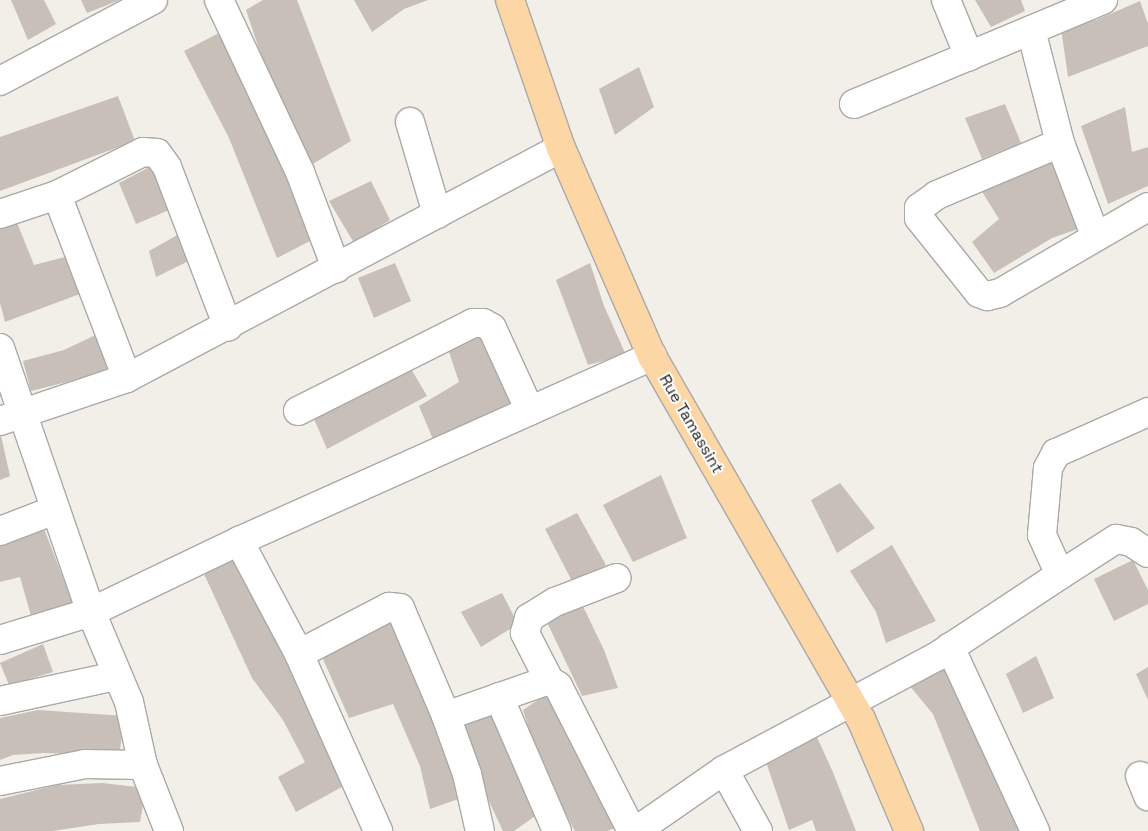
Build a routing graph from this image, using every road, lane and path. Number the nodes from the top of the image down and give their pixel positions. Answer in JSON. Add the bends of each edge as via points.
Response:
{"nodes":[{"id":1,"x":153,"y":0,"type":"edge"},
{"id":2,"x":219,"y":0,"type":"edge"},
{"id":3,"x":510,"y":0,"type":"edge"},
{"id":4,"x":946,"y":0,"type":"edge"},
{"id":5,"x":1103,"y":0,"type":"edge"},
{"id":6,"x":1031,"y":30,"type":"junction"},
{"id":7,"x":969,"y":56,"type":"junction"},
{"id":8,"x":0,"y":81,"type":"edge"},
{"id":9,"x":854,"y":104,"type":"dead end"},
{"id":10,"x":410,"y":122,"type":"dead end"},
{"id":11,"x":1060,"y":143,"type":"junction"},
{"id":12,"x":561,"y":148,"type":"junction"},
{"id":13,"x":56,"y":195,"type":"junction"},
{"id":14,"x":1148,"y":207,"type":"edge"},
{"id":15,"x":0,"y":214,"type":"edge"},
{"id":16,"x":437,"y":214,"type":"junction"},
{"id":17,"x":1095,"y":235,"type":"junction"},
{"id":18,"x":336,"y":268,"type":"junction"},
{"id":19,"x":228,"y":327,"type":"junction"},
{"id":20,"x":0,"y":348,"type":"edge"},
{"id":21,"x":652,"y":356,"type":"junction"},
{"id":22,"x":127,"y":378,"type":"junction"},
{"id":23,"x":298,"y":410,"type":"dead end"},
{"id":24,"x":530,"y":411,"type":"junction"},
{"id":25,"x":1148,"y":412,"type":"edge"},
{"id":26,"x":12,"y":417,"type":"edge"},
{"id":27,"x":55,"y":510,"type":"junction"},
{"id":28,"x":0,"y":531,"type":"edge"},
{"id":29,"x":240,"y":542,"type":"junction"},
{"id":30,"x":1148,"y":553,"type":"edge"},
{"id":31,"x":1060,"y":575,"type":"junction"},
{"id":32,"x":616,"y":578,"type":"dead end"},
{"id":33,"x":91,"y":612,"type":"junction"},
{"id":34,"x":0,"y":640,"type":"edge"},
{"id":35,"x":950,"y":647,"type":"junction"},
{"id":36,"x":299,"y":654,"type":"junction"},
{"id":37,"x":116,"y":676,"type":"junction"},
{"id":38,"x":549,"y":680,"type":"junction"},
{"id":39,"x":498,"y":697,"type":"junction"},
{"id":40,"x":0,"y":701,"type":"edge"},
{"id":41,"x":850,"y":701,"type":"junction"},
{"id":42,"x":446,"y":716,"type":"junction"},
{"id":43,"x":143,"y":765,"type":"junction"},
{"id":44,"x":724,"y":770,"type":"junction"},
{"id":45,"x":0,"y":781,"type":"edge"},
{"id":46,"x":169,"y":831,"type":"edge"},
{"id":47,"x":378,"y":831,"type":"edge"},
{"id":48,"x":480,"y":831,"type":"edge"},
{"id":49,"x":556,"y":831,"type":"edge"},
{"id":50,"x":632,"y":831,"type":"edge"},
{"id":51,"x":636,"y":831,"type":"edge"},
{"id":52,"x":758,"y":831,"type":"edge"},
{"id":53,"x":909,"y":831,"type":"edge"},
{"id":54,"x":1035,"y":831,"type":"edge"}],
"edges":[{"from":1,"to":8,"type":"street"},
{"from":2,"to":18,"type":"street","via":[[300,172]]},
{"from":3,"to":12,"type":"main road","name":"Rue Tamassint"},
{"from":4,"to":7,"type":"street"},
{"from":5,"to":6,"type":"street"},
{"from":6,"to":7,"type":"street"},
{"from":6,"to":11,"type":"street"},
{"from":7,"to":9,"type":"street"},
{"from":10,"to":16,"type":"street"},
{"from":11,"to":17,"type":"street"},
{"from":11,"to":17,"type":"street","via":[[937,195],[919,208],[919,218],[979,293],[987,296],[1000,293]]},
{"from":12,"to":16,"type":"street"},
{"from":12,"to":21,"type":"main road","name":"Rue Tamassint"},
{"from":13,"to":15,"type":"street"},
{"from":13,"to":19,"type":"street","via":[[143,152],[157,153],[167,167]]},
{"from":13,"to":22,"type":"street"},
{"from":14,"to":17,"type":"street"},
{"from":16,"to":18,"type":"street"},
{"from":18,"to":19,"type":"street"},
{"from":19,"to":22,"type":"street"},
{"from":20,"to":26,"type":"street"},
{"from":21,"to":24,"type":"street"},
{"from":21,"to":41,"type":"main road","name":"Rue Tamassint"},
{"from":22,"to":26,"type":"street"},
{"from":23,"to":24,"type":"street","via":[[473,323],[483,323],[492,328]]},
{"from":24,"to":29,"type":"street"},
{"from":25,"to":31,"type":"street","via":[[1056,453],[1048,468],[1042,535]]},
{"from":26,"to":27,"type":"street"},
{"from":27,"to":28,"type":"street"},
{"from":27,"to":33,"type":"street"},
{"from":29,"to":33,"type":"street"},
{"from":29,"to":36,"type":"street"},
{"from":30,"to":31,"type":"street","via":[[1132,542],[1116,539]]},
{"from":31,"to":35,"type":"street"},
{"from":32,"to":38,"type":"street","via":[[555,602],[529,618],[525,633]]},
{"from":33,"to":34,"type":"street"},
{"from":33,"to":37,"type":"street"},
{"from":35,"to":41,"type":"street"},
{"from":35,"to":54,"type":"street"},
{"from":36,"to":42,"type":"street","via":[[389,607],[400,608]]},
{"from":36,"to":47,"type":"street"},
{"from":37,"to":40,"type":"street"},
{"from":37,"to":43,"type":"street","via":[[129,702]]},
{"from":38,"to":39,"type":"street"},
{"from":38,"to":50,"type":"street","via":[[558,686]]},
{"from":39,"to":42,"type":"street"},
{"from":39,"to":49,"type":"street"},
{"from":41,"to":44,"type":"street"},
{"from":41,"to":53,"type":"main road","name":"Rue Tamassint"},
{"from":42,"to":48,"type":"street","via":[[467,774]]},
{"from":43,"to":45,"type":"street","via":[[85,764]]},
{"from":43,"to":46,"type":"street"},
{"from":44,"to":51,"type":"street"},
{"from":44,"to":52,"type":"street"}]}
